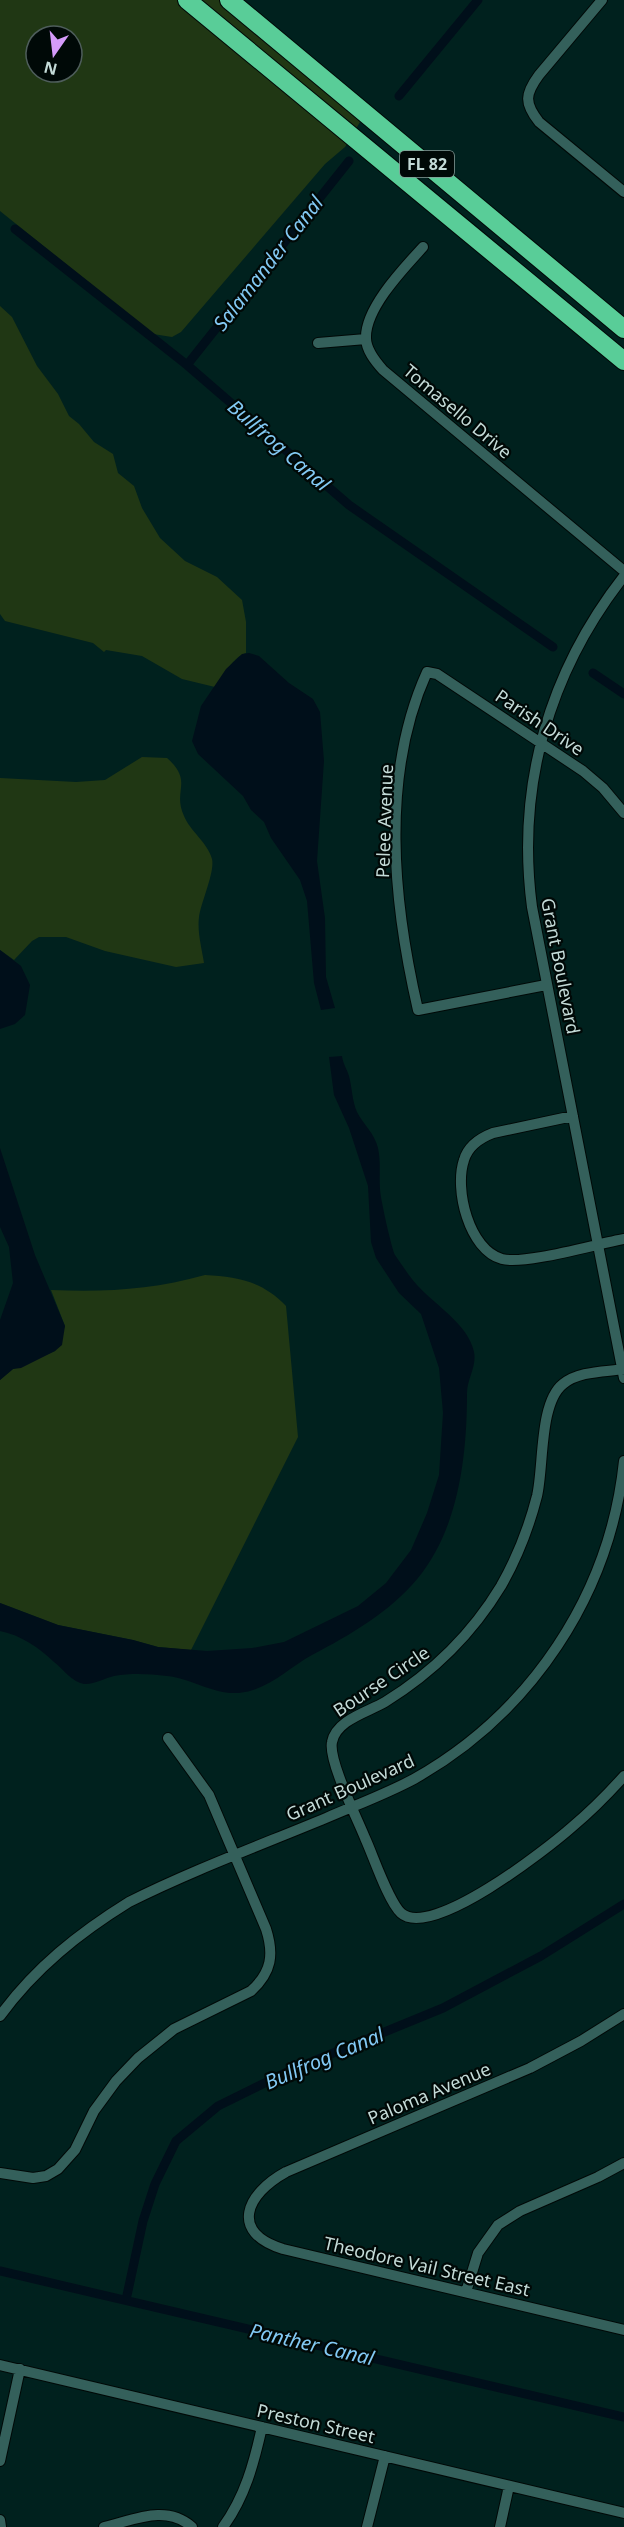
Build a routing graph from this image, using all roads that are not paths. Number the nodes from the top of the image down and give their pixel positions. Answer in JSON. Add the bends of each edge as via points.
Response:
{"nodes":[{"id":1,"x":187,"y":0,"type":"edge"},
{"id":2,"x":229,"y":0,"type":"edge"},
{"id":3,"x":602,"y":0,"type":"edge"},
{"id":4,"x":624,"y":192,"type":"edge"},
{"id":5,"x":423,"y":247,"type":"dead end"},
{"id":6,"x":624,"y":329,"type":"edge"},
{"id":7,"x":366,"y":339,"type":"junction"},
{"id":8,"x":318,"y":343,"type":"dead end"},
{"id":9,"x":624,"y":361,"type":"edge"},
{"id":10,"x":624,"y":571,"type":"edge"},
{"id":11,"x":624,"y":576,"type":"edge"},
{"id":12,"x":427,"y":672,"type":"joint"},
{"id":13,"x":541,"y":742,"type":"junction"},
{"id":14,"x":624,"y":813,"type":"edge"},
{"id":15,"x":546,"y":985,"type":"junction"},
{"id":16,"x":573,"y":1116,"type":"junction"},
{"id":17,"x":624,"y":1239,"type":"edge"},
{"id":18,"x":599,"y":1244,"type":"junction"},
{"id":19,"x":624,"y":1372,"type":"edge"},
{"id":20,"x":624,"y":1461,"type":"edge"},
{"id":21,"x":168,"y":1738,"type":"dead end"},
{"id":22,"x":624,"y":1776,"type":"edge"},
{"id":23,"x":352,"y":1807,"type":"junction"},
{"id":24,"x":235,"y":1856,"type":"junction"},
{"id":25,"x":624,"y":2014,"type":"edge"},
{"id":26,"x":0,"y":2016,"type":"edge"},
{"id":27,"x":624,"y":2163,"type":"edge"},
{"id":28,"x":0,"y":2173,"type":"edge"},
{"id":29,"x":250,"y":2205,"type":"joint"},
{"id":30,"x":466,"y":2292,"type":"junction"},
{"id":31,"x":624,"y":2330,"type":"edge"},
{"id":32,"x":0,"y":2365,"type":"edge"},
{"id":33,"x":20,"y":2369,"type":"junction"},
{"id":34,"x":262,"y":2427,"type":"junction"},
{"id":35,"x":385,"y":2456,"type":"junction"},
{"id":36,"x":0,"y":2461,"type":"edge"},
{"id":37,"x":509,"y":2486,"type":"junction"},
{"id":38,"x":624,"y":2513,"type":"edge"},
{"id":39,"x":0,"y":2520,"type":"edge"},
{"id":40,"x":1,"y":2527,"type":"edge"},
{"id":41,"x":104,"y":2527,"type":"edge"},
{"id":42,"x":192,"y":2527,"type":"edge"},
{"id":43,"x":223,"y":2527,"type":"edge"},
{"id":44,"x":367,"y":2527,"type":"edge"},
{"id":45,"x":500,"y":2527,"type":"edge"}],
"edges":[{"from":1,"to":9,"type":"highway","number":"FL 82"},
{"from":2,"to":6,"type":"highway","number":"FL 82"},
{"from":3,"to":4,"type":"street","via":[[532,84],[527,98],[539,122]]},
{"from":5,"to":7,"type":"street","via":[[376,306]]},
{"from":7,"to":8,"type":"street"},
{"from":7,"to":10,"type":"street","name":"Tomasello Drive","via":[[383,370]]},
{"from":11,"to":13,"type":"street","name":"Grant Boulevard","via":[[571,657]]},
{"from":12,"to":13,"type":"street","name":"Parish Drive","via":[[437,674]]},
{"from":12,"to":15,"type":"street","name":"Pelee Avenue","via":[[417,694],[406,740],[396,847],[401,919],[418,1010]]},
{"from":13,"to":14,"type":"street","name":"Parish Drive","via":[[603,788]]},
{"from":13,"to":15,"type":"street","name":"Grant Boulevard","via":[[528,844],[530,896]]},
{"from":15,"to":16,"type":"street","name":"Grant Boulevard"},
{"from":16,"to":18,"type":"street","name":"Grant Boulevard"},
{"from":16,"to":18,"type":"street","via":[[493,1132],[481,1138],[464,1158],[466,1212],[476,1241],[492,1256],[504,1260]]},
{"from":17,"to":18,"type":"street"},
{"from":18,"to":19,"type":"street","name":"Grant Boulevard"},
{"from":19,"to":23,"type":"street","name":"Bourse Circle","via":[[582,1375],[562,1384],[555,1392],[547,1416],[530,1521],[507,1574],[483,1613],[420,1678],[335,1733],[332,1754]]},
{"from":20,"to":23,"type":"street","name":"Grant Boulevard","via":[[616,1512],[591,1586],[566,1633],[531,1682],[503,1713],[445,1760]]},
{"from":21,"to":24,"type":"street","via":[[209,1795]]},
{"from":22,"to":23,"type":"street","name":"Bourse Circle","via":[[580,1820],[531,1860],[471,1898],[424,1919],[401,1914],[395,1905]]},
{"from":23,"to":24,"type":"street","name":"Grant Boulevard"},
{"from":24,"to":26,"type":"street","name":"Grant Boulevard","via":[[149,1893],[97,1922],[54,1956]]},
{"from":24,"to":28,"type":"street","via":[[272,1950],[262,1981],[242,1996],[174,2029],[138,2058],[94,2111],[75,2150],[58,2169],[33,2178]]},
{"from":25,"to":29,"type":"street","name":"Paloma Avenue","via":[[530,2068],[286,2172],[265,2185]]},
{"from":27,"to":30,"type":"street","via":[[498,2225],[478,2253]]},
{"from":29,"to":30,"type":"street","name":"Theodore Vail Street East","via":[[253,2230],[270,2245]]},
{"from":30,"to":31,"type":"street","name":"Theodore Vail Street East"},
{"from":32,"to":33,"type":"street","name":"Preston Street"},
{"from":33,"to":34,"type":"street","name":"Preston Street"},
{"from":33,"to":36,"type":"street"},
{"from":34,"to":35,"type":"street","name":"Preston Street"},
{"from":34,"to":43,"type":"street","via":[[248,2480]]},
{"from":35,"to":37,"type":"street","name":"Preston Street"},
{"from":35,"to":44,"type":"street"},
{"from":37,"to":38,"type":"street","name":"Preston Street"},
{"from":37,"to":45,"type":"street"},
{"from":39,"to":40,"type":"street"},
{"from":41,"to":42,"type":"street","via":[[157,2514],[178,2517]]}]}
